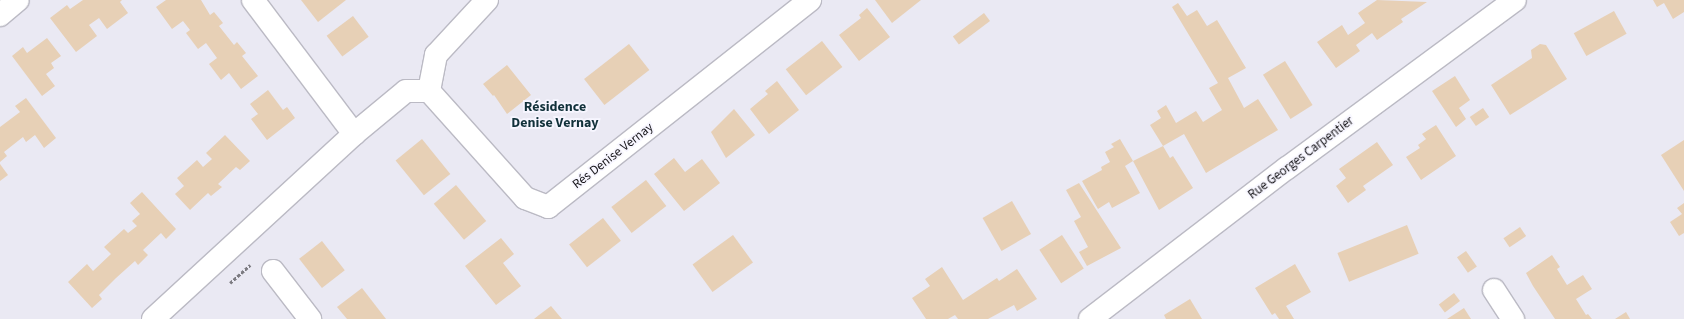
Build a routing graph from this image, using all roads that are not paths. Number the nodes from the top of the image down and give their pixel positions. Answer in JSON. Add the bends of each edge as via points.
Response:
{"nodes":[{"id":1,"x":18,"y":0,"type":"edge"},
{"id":2,"x":253,"y":0,"type":"edge"},
{"id":3,"x":487,"y":0,"type":"edge"},
{"id":4,"x":810,"y":0,"type":"edge"},
{"id":5,"x":1515,"y":0,"type":"edge"},
{"id":6,"x":0,"y":15,"type":"edge"},
{"id":7,"x":429,"y":91,"type":"junction"},
{"id":8,"x":354,"y":134,"type":"junction"},
{"id":9,"x":273,"y":271,"type":"dead end"},
{"id":10,"x":1494,"y":290,"type":"dead end"},
{"id":11,"x":1100,"y":316,"type":"edge"},
{"id":12,"x":153,"y":319,"type":"edge"},
{"id":13,"x":310,"y":319,"type":"edge"},
{"id":14,"x":1513,"y":319,"type":"edge"}],
"edges":[{"from":1,"to":6,"type":"street"},
{"from":2,"to":8,"type":"street"},
{"from":3,"to":7,"type":"street","via":[[436,55]]},
{"from":4,"to":7,"type":"street","name":"Rés Denise Vernay","via":[[548,207],[525,198]]},
{"from":5,"to":11,"type":"street","name":"Rue Georges Carpentier","via":[[1293,163]]},
{"from":7,"to":8,"type":"street","via":[[406,91]]},
{"from":8,"to":12,"type":"street"},
{"from":9,"to":13,"type":"street"},
{"from":10,"to":14,"type":"street"}]}
